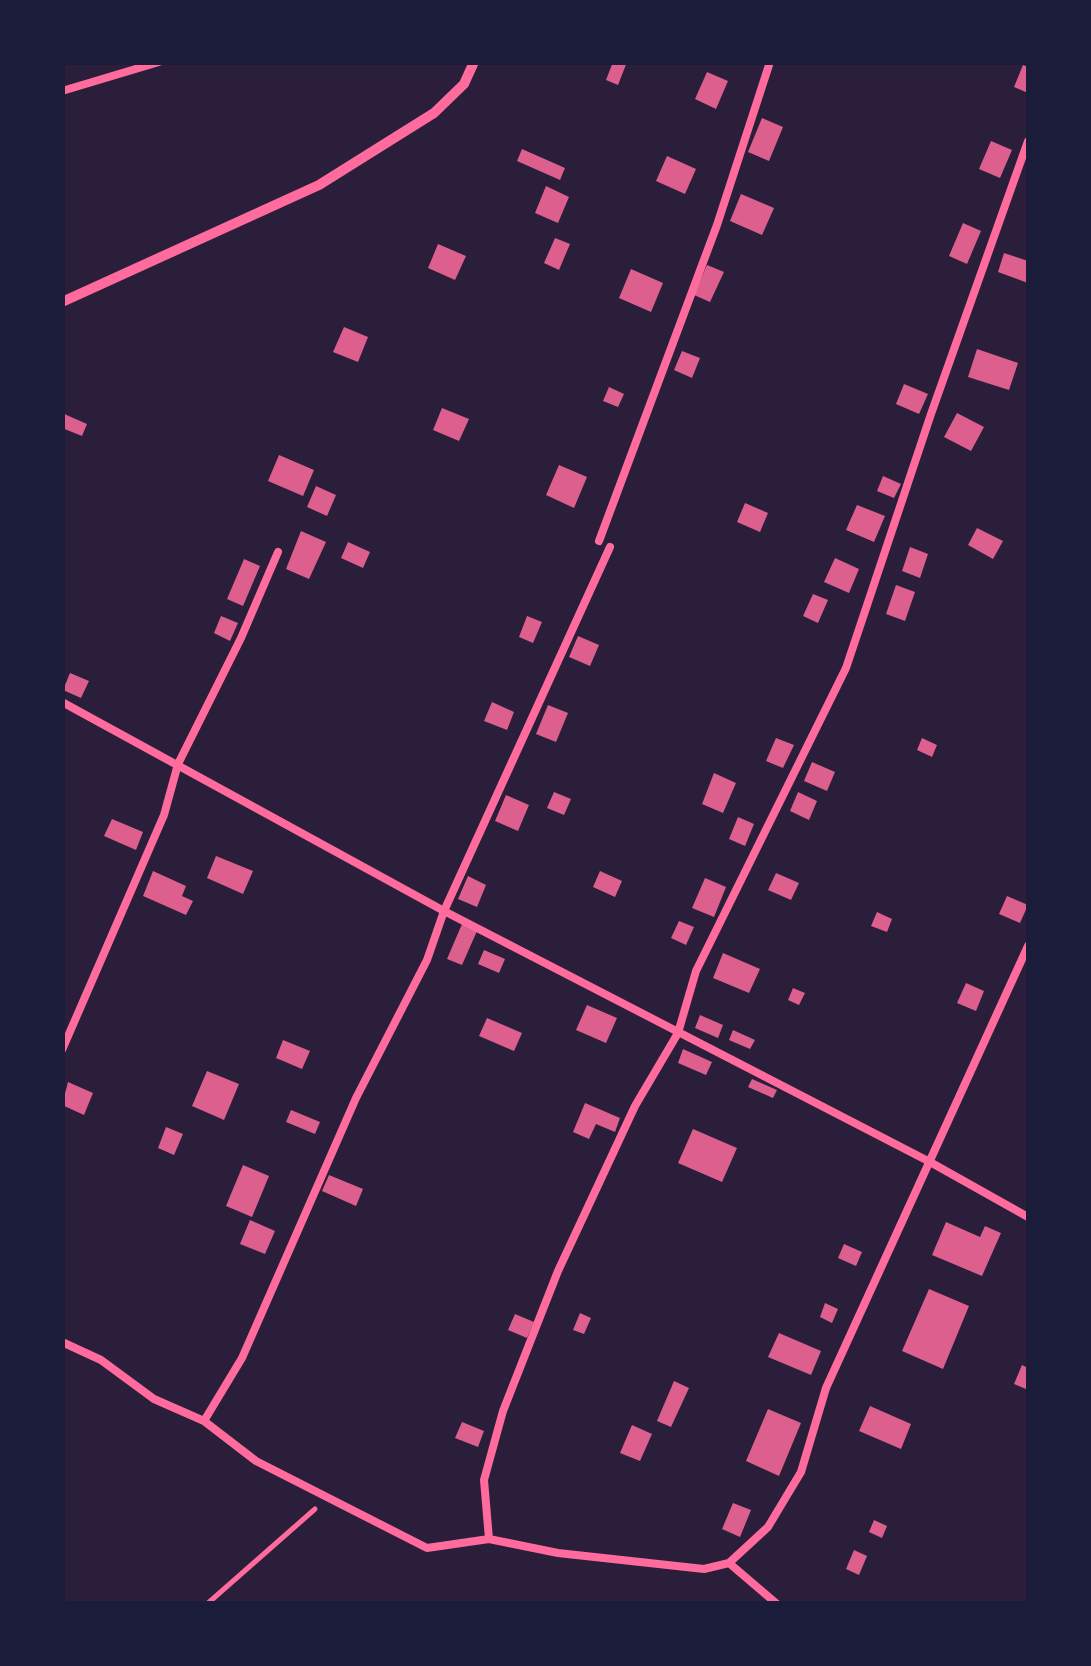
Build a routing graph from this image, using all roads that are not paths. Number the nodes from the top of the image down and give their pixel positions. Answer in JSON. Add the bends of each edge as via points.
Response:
{"nodes":[{"id":1,"x":159,"y":62,"type":"edge"},
{"id":2,"x":474,"y":62,"type":"edge"},
{"id":3,"x":770,"y":62,"type":"edge"},
{"id":4,"x":62,"y":91,"type":"edge"},
{"id":5,"x":1028,"y":141,"type":"edge"},
{"id":6,"x":62,"y":302,"type":"edge"},
{"id":7,"x":599,"y":541,"type":"dead end"},
{"id":8,"x":610,"y":547,"type":"dead end"},
{"id":9,"x":278,"y":552,"type":"dead end"},
{"id":10,"x":62,"y":702,"type":"edge"},
{"id":11,"x":178,"y":764,"type":"junction"},
{"id":12,"x":444,"y":911,"type":"junction"},
{"id":13,"x":1028,"y":946,"type":"edge"},
{"id":14,"x":678,"y":1033,"type":"junction"},
{"id":15,"x":62,"y":1050,"type":"edge"},
{"id":16,"x":930,"y":1162,"type":"junction"},
{"id":17,"x":1028,"y":1218,"type":"edge"},
{"id":18,"x":62,"y":1342,"type":"edge"},
{"id":19,"x":204,"y":1421,"type":"junction"},
{"id":20,"x":489,"y":1539,"type":"junction"},
{"id":21,"x":729,"y":1563,"type":"junction"},
{"id":22,"x":777,"y":1604,"type":"edge"}],
"edges":[{"from":1,"to":4,"type":"lane"},
{"from":2,"to":6,"type":"street","via":[[464,84],[434,112],[319,185]]},
{"from":3,"to":7,"type":"lane"},
{"from":5,"to":14,"type":"lane","via":[[846,668],[696,971]]},
{"from":8,"to":12,"type":"lane"},
{"from":9,"to":11,"type":"lane"},
{"from":10,"to":11,"type":"lane"},
{"from":11,"to":12,"type":"lane"},
{"from":11,"to":15,"type":"lane","via":[[164,814]]},
{"from":12,"to":14,"type":"lane"},
{"from":12,"to":19,"type":"lane","via":[[242,1358]]},
{"from":13,"to":16,"type":"lane"},
{"from":14,"to":16,"type":"lane"},
{"from":14,"to":20,"type":"lane","via":[[635,1106],[558,1271],[503,1410],[484,1480]]},
{"from":16,"to":17,"type":"lane"},
{"from":16,"to":21,"type":"lane","via":[[826,1388],[801,1472],[768,1527]]},
{"from":18,"to":19,"type":"lane","via":[[101,1360],[154,1399]]},
{"from":19,"to":20,"type":"lane","via":[[256,1461],[426,1548]]},
{"from":20,"to":21,"type":"lane","via":[[704,1569]]},
{"from":21,"to":22,"type":"lane"}]}
